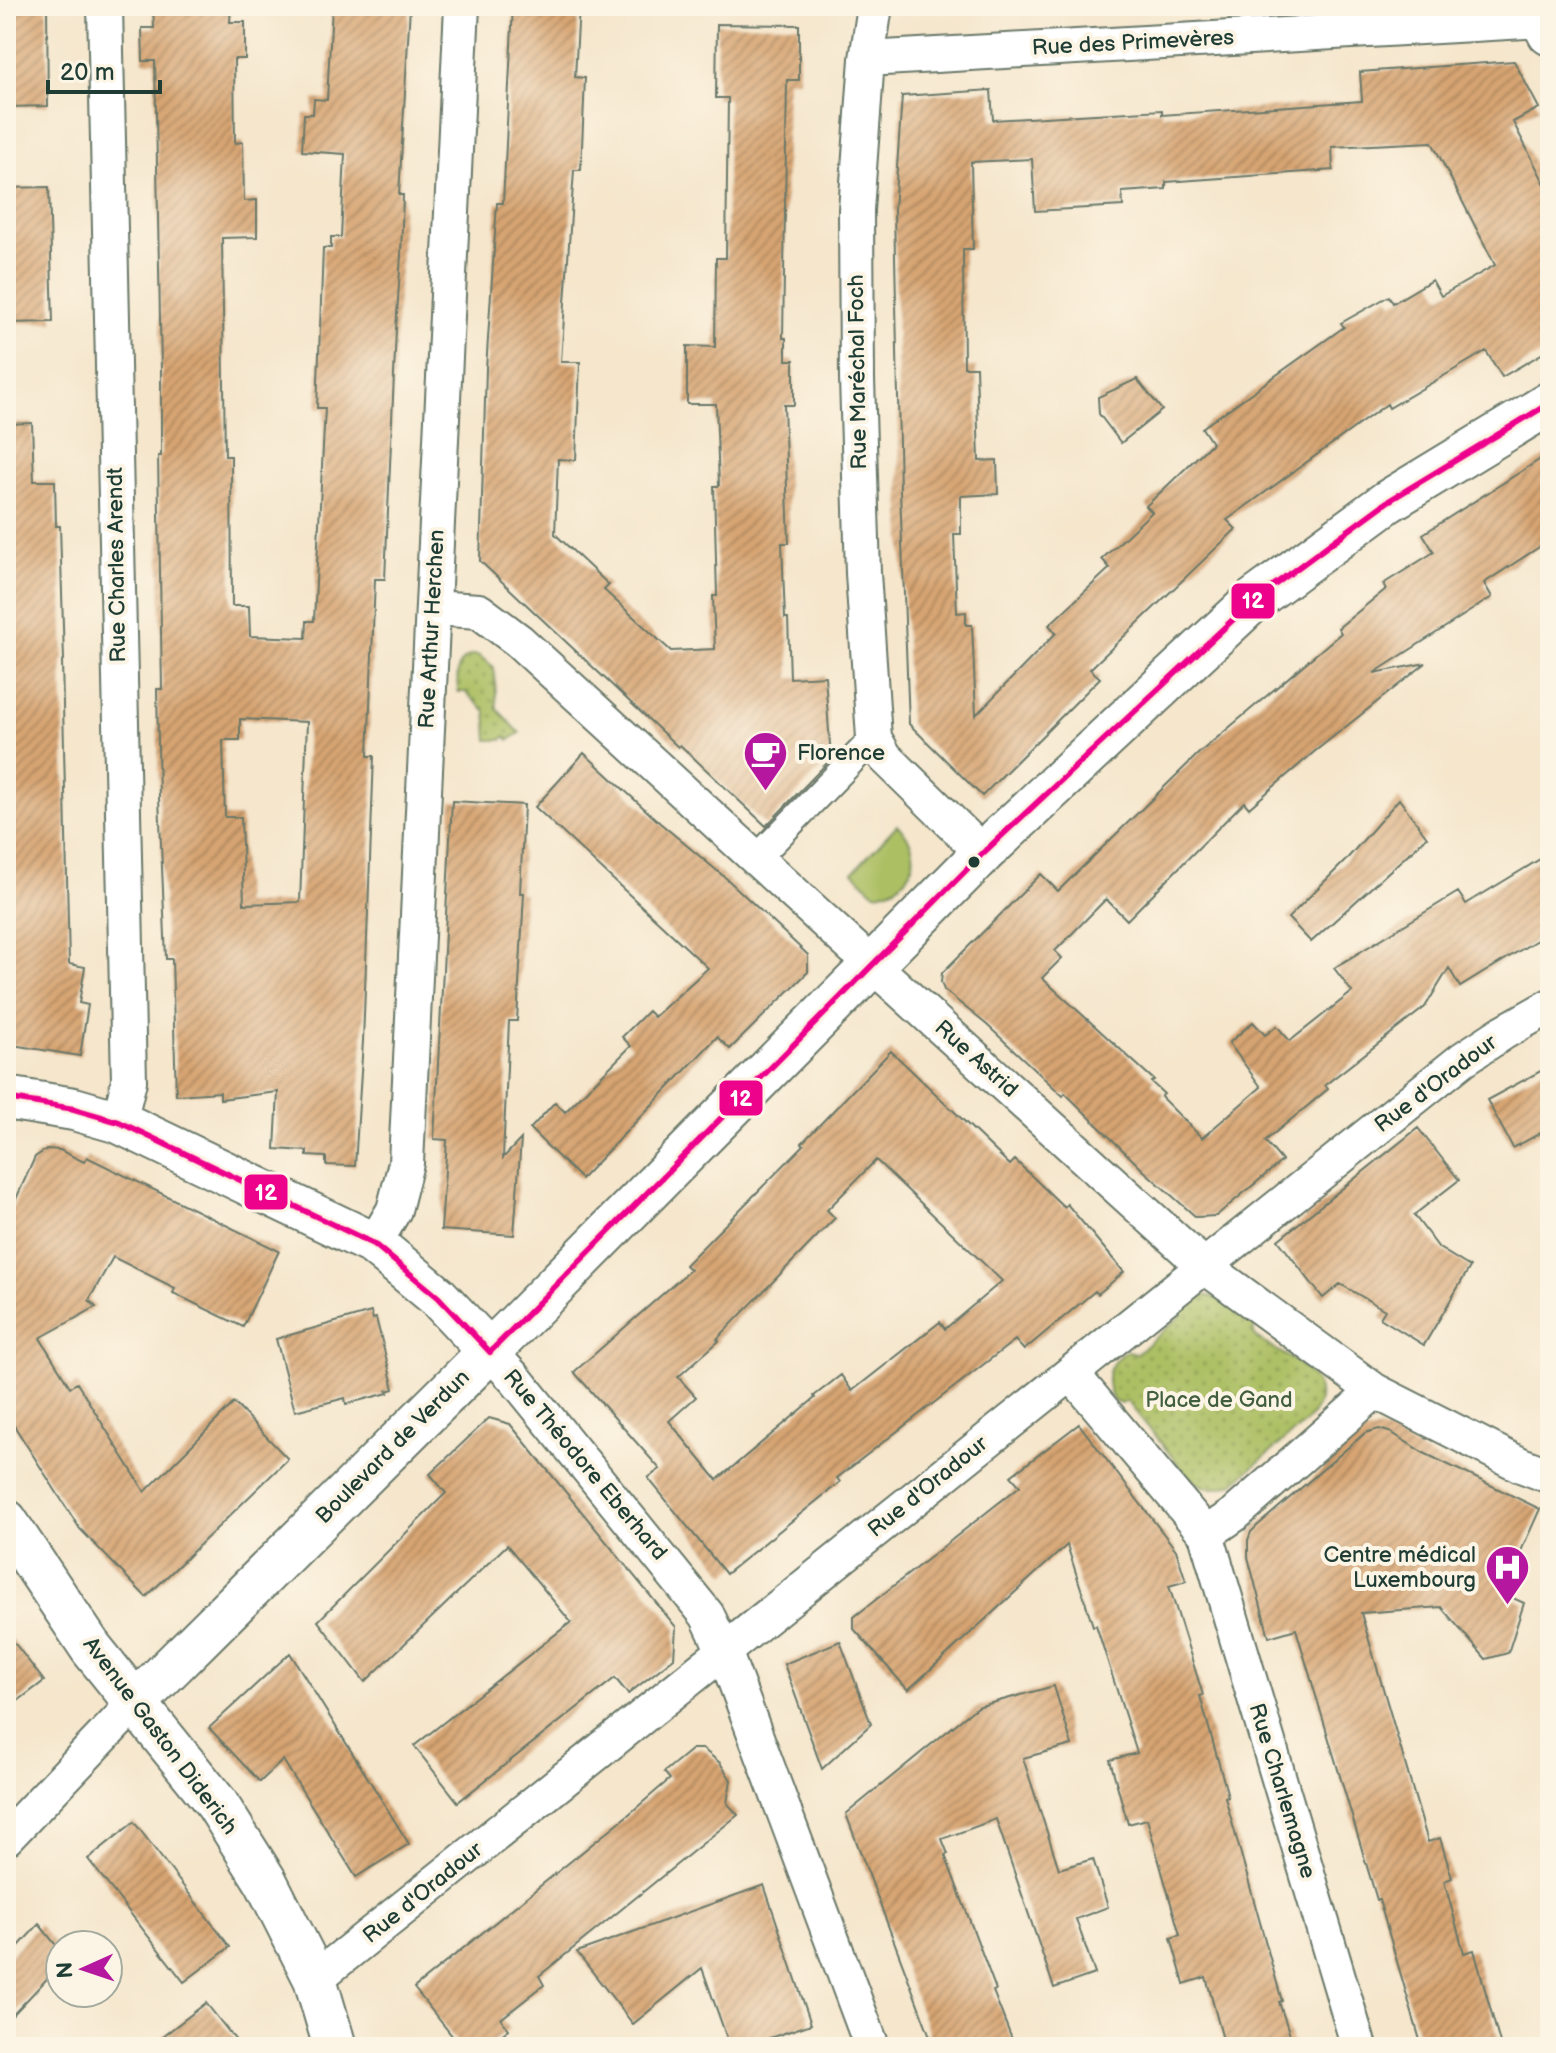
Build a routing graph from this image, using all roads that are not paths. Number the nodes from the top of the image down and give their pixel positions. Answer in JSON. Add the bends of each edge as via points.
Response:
{"nodes":[{"id":1,"x":105,"y":6,"type":"edge"},
{"id":2,"x":462,"y":6,"type":"edge"},
{"id":3,"x":875,"y":6,"type":"edge"},
{"id":4,"x":1543,"y":20,"type":"edge"},
{"id":5,"x":867,"y":59,"type":"junction"},
{"id":6,"x":1550,"y":403,"type":"edge"},
{"id":7,"x":433,"y":608,"type":"junction"},
{"id":8,"x":874,"y":738,"type":"junction"},
{"id":9,"x":983,"y":853,"type":"junction"},
{"id":10,"x":756,"y":859,"type":"junction"},
{"id":11,"x":872,"y":965,"type":"junction"},
{"id":12,"x":1550,"y":1006,"type":"edge"},
{"id":13,"x":6,"y":1098,"type":"edge"},
{"id":14,"x":119,"y":1122,"type":"junction"},
{"id":15,"x":374,"y":1244,"type":"junction"},
{"id":16,"x":1204,"y":1266,"type":"junction"},
{"id":17,"x":490,"y":1352,"type":"junction"},
{"id":18,"x":1071,"y":1373,"type":"junction"},
{"id":19,"x":1375,"y":1391,"type":"junction"},
{"id":20,"x":1550,"y":1476,"type":"edge"},
{"id":21,"x":6,"y":1521,"type":"edge"},
{"id":22,"x":1206,"y":1534,"type":"junction"},
{"id":23,"x":724,"y":1651,"type":"junction"},
{"id":24,"x":135,"y":1703,"type":"junction"},
{"id":25,"x":6,"y":1838,"type":"edge"},
{"id":26,"x":315,"y":1979,"type":"junction"},
{"id":27,"x":335,"y":2047,"type":"edge"},
{"id":28,"x":872,"y":2047,"type":"edge"},
{"id":29,"x":1359,"y":2047,"type":"edge"}],
"edges":[{"from":1,"to":14,"type":"street","name":"Rue Charles Arendt","via":[[129,1081]]},
{"from":2,"to":7,"type":"street","name":"Rue Arthur Herchen"},
{"from":3,"to":5,"type":"street","name":"Rue Maréchal Foch"},
{"from":4,"to":5,"type":"street","name":"Rue des Primevères"},
{"from":5,"to":8,"type":"street","name":"Rue Maréchal Foch","via":[[856,210],[857,379]]},
{"from":6,"to":9,"type":"street","name":"Boulevard de Verdun","via":[[1387,502],[1254,600]]},
{"from":7,"to":10,"type":"street","name":"Rue Astrid","via":[[479,611],[519,641]]},
{"from":7,"to":15,"type":"street","name":"Rue Arthur Herchen","via":[[406,1163],[394,1210]]},
{"from":8,"to":9,"type":"street","via":[[885,757]]},
{"from":8,"to":10,"type":"street"},
{"from":9,"to":11,"type":"street","name":"Boulevard de Verdun"},
{"from":10,"to":11,"type":"street","name":"Rue Astrid"},
{"from":11,"to":16,"type":"street","name":"Rue Astrid"},
{"from":11,"to":17,"type":"street","name":"Boulevard de Verdun"},
{"from":12,"to":16,"type":"street","name":"Rue d'Oradour","via":[[1463,1059]]},
{"from":13,"to":14,"type":"street","name":"Rue Théodore Eberhard"},
{"from":14,"to":15,"type":"street","name":"Rue Théodore Eberhard"},
{"from":15,"to":17,"type":"street","name":"Rue Théodore Eberhard","via":[[438,1297]]},
{"from":16,"to":18,"type":"street","name":"Rue d'Oradour"},
{"from":16,"to":19,"type":"street","name":"Rue Astrid"},
{"from":17,"to":23,"type":"street","name":"Rue Théodore Eberhard","via":[[707,1615]]},
{"from":17,"to":24,"type":"street","name":"Boulevard de Verdun"},
{"from":18,"to":22,"type":"street","name":"Rue Charlemagne"},
{"from":18,"to":23,"type":"street","name":"Rue d'Oradour"},
{"from":19,"to":20,"type":"street","name":"Rue Astrid"},
{"from":19,"to":22,"type":"street"},
{"from":21,"to":24,"type":"street","name":"Avenue Gaston Diderich","via":[[91,1648]]},
{"from":22,"to":29,"type":"street","name":"Rue Charlemagne"},
{"from":23,"to":26,"type":"street","name":"Rue d'Oradour"},
{"from":23,"to":28,"type":"street","name":"Rue Théodore Eberhard"},
{"from":24,"to":25,"type":"street"},
{"from":24,"to":26,"type":"street","name":"Avenue Gaston Diderich","via":[[217,1804],[266,1882]]},
{"from":26,"to":27,"type":"street","name":"Avenue Gaston Diderich"}]}
